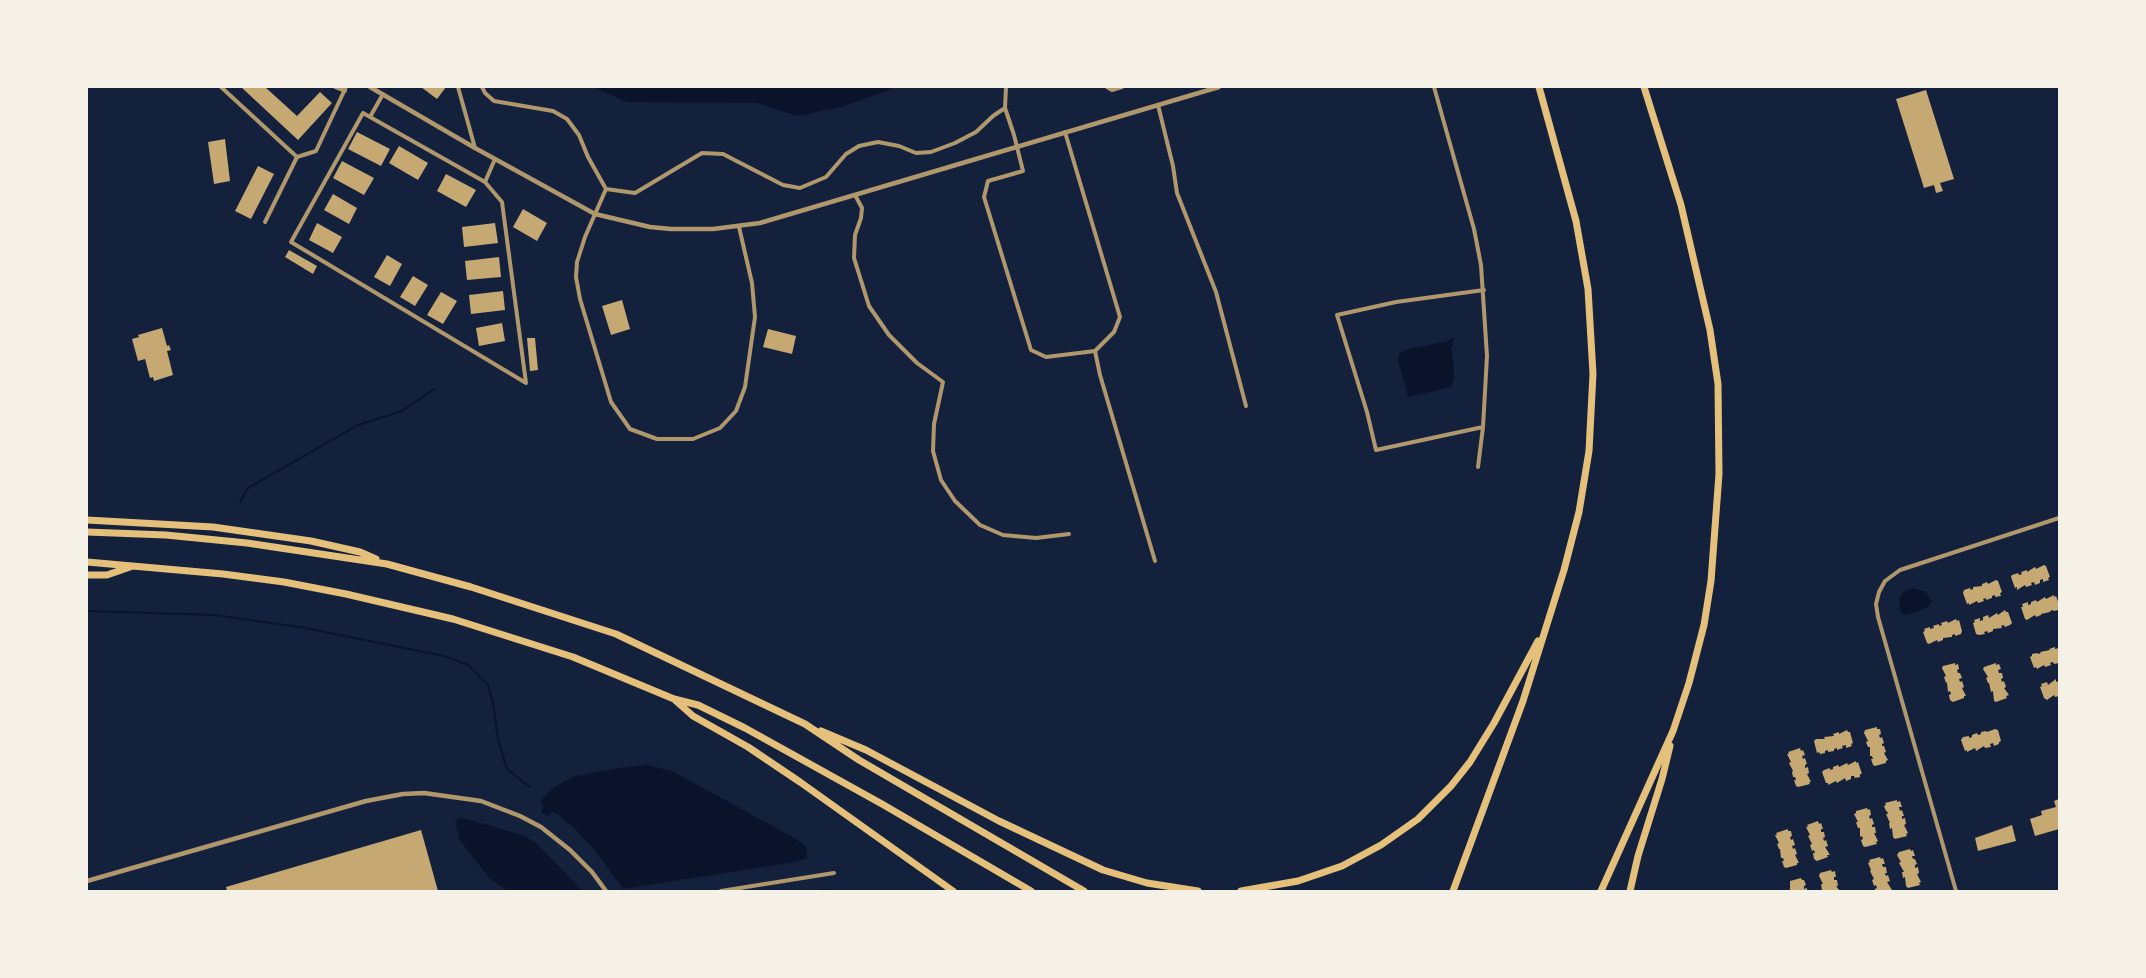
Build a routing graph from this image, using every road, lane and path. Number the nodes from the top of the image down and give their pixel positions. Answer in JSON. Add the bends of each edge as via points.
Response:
{"nodes":[{"id":1,"x":221,"y":87,"type":"edge"},
{"id":2,"x":335,"y":87,"type":"edge"},
{"id":3,"x":370,"y":87,"type":"edge"},
{"id":4,"x":458,"y":87,"type":"edge"},
{"id":5,"x":482,"y":87,"type":"edge"},
{"id":6,"x":1006,"y":87,"type":"edge"},
{"id":7,"x":1107,"y":87,"type":"edge"},
{"id":8,"x":1122,"y":87,"type":"edge"},
{"id":9,"x":1219,"y":87,"type":"edge"},
{"id":10,"x":1434,"y":87,"type":"edge"},
{"id":11,"x":1539,"y":87,"type":"edge"},
{"id":12,"x":1644,"y":87,"type":"edge"},
{"id":13,"x":345,"y":89,"type":"edge"},
{"id":14,"x":382,"y":94,"type":"junction"},
{"id":15,"x":1158,"y":105,"type":"junction"},
{"id":16,"x":1005,"y":108,"type":"junction"},
{"id":17,"x":370,"y":117,"type":"junction"},
{"id":18,"x":1065,"y":132,"type":"junction"},
{"id":19,"x":1017,"y":147,"type":"junction"},
{"id":20,"x":475,"y":148,"type":"junction"},
{"id":21,"x":297,"y":157,"type":"junction"},
{"id":22,"x":495,"y":159,"type":"junction"},
{"id":23,"x":485,"y":182,"type":"junction"},
{"id":24,"x":606,"y":189,"type":"junction"},
{"id":25,"x":855,"y":195,"type":"junction"},
{"id":26,"x":594,"y":214,"type":"junction"},
{"id":27,"x":265,"y":222,"type":"dead end"},
{"id":28,"x":739,"y":227,"type":"junction"},
{"id":29,"x":1484,"y":290,"type":"junction"},
{"id":30,"x":1095,"y":351,"type":"junction"},
{"id":31,"x":1246,"y":406,"type":"dead end"},
{"id":32,"x":1483,"y":427,"type":"junction"},
{"id":33,"x":1478,"y":467,"type":"dead end"},
{"id":34,"x":2059,"y":518,"type":"edge"},
{"id":35,"x":87,"y":520,"type":"edge"},
{"id":36,"x":87,"y":532,"type":"edge"},
{"id":37,"x":1069,"y":534,"type":"dead end"},
{"id":38,"x":1155,"y":561,"type":"dead end"},
{"id":39,"x":87,"y":562,"type":"edge"},
{"id":40,"x":387,"y":564,"type":"junction"},
{"id":41,"x":132,"y":566,"type":"junction"},
{"id":42,"x":87,"y":575,"type":"edge"},
{"id":43,"x":1545,"y":628,"type":"junction"},
{"id":44,"x":674,"y":699,"type":"junction"},
{"id":45,"x":805,"y":724,"type":"junction"},
{"id":46,"x":1673,"y":731,"type":"junction"},
{"id":47,"x":834,"y":873,"type":"dead end"},
{"id":48,"x":87,"y":881,"type":"edge"},
{"id":49,"x":606,"y":891,"type":"edge"},
{"id":50,"x":722,"y":891,"type":"edge"},
{"id":51,"x":953,"y":891,"type":"edge"},
{"id":52,"x":1031,"y":891,"type":"edge"},
{"id":53,"x":1084,"y":891,"type":"edge"},
{"id":54,"x":1198,"y":891,"type":"edge"},
{"id":55,"x":1241,"y":891,"type":"edge"},
{"id":56,"x":1453,"y":891,"type":"edge"},
{"id":57,"x":1600,"y":891,"type":"edge"},
{"id":58,"x":1630,"y":891,"type":"edge"},
{"id":59,"x":1956,"y":891,"type":"edge"}],
"edges":[{"from":1,"to":21,"type":"street"},
{"from":2,"to":13,"type":"street"},
{"from":3,"to":14,"type":"street"},
{"from":4,"to":20,"type":"street"},
{"from":5,"to":24,"type":"street","via":[[494,101],[554,111],[567,119]]},
{"from":6,"to":16,"type":"street"},
{"from":7,"to":8,"type":"street"},
{"from":9,"to":15,"type":"street"},
{"from":10,"to":29,"type":"street","via":[[1474,229]]},
{"from":11,"to":43,"type":"highway","via":[[1580,239],[1590,306],[1593,374],[1589,451],[1579,512]]},
{"from":12,"to":46,"type":"highway","via":[[1681,205],[1710,330],[1718,384],[1714,565],[1697,655]]},
{"from":13,"to":21,"type":"street","via":[[316,151]]},
{"from":14,"to":17,"type":"street"},
{"from":14,"to":20,"type":"street"},
{"from":15,"to":18,"type":"street"},
{"from":15,"to":31,"type":"street","via":[[1177,193],[1216,292]]},
{"from":16,"to":19,"type":"street"},
{"from":16,"to":24,"type":"street","via":[[976,132],[931,152],[916,153],[878,142],[860,146],[846,154],[826,177],[800,188],[783,184],[723,154],[702,153],[635,193]]},
{"from":17,"to":23,"type":"street"},
{"from":17,"to":23,"type":"street","via":[[363,113],[291,242],[526,383],[502,202]]},
{"from":18,"to":19,"type":"street"},
{"from":18,"to":30,"type":"street","via":[[1120,317],[1114,332]]},
{"from":19,"to":25,"type":"street"},
{"from":19,"to":30,"type":"street","via":[[1023,171],[988,181],[984,197],[1031,350],[1046,357]]},
{"from":20,"to":22,"type":"street"},
{"from":21,"to":27,"type":"street"},
{"from":22,"to":23,"type":"street"},
{"from":22,"to":26,"type":"street"},
{"from":24,"to":26,"type":"street"},
{"from":25,"to":28,"type":"street"},
{"from":25,"to":37,"type":"street","via":[[862,208],[854,258],[869,306],[889,335],[943,382],[933,450],[942,480],[955,501],[980,525],[1003,535],[1036,538]]},
{"from":26,"to":28,"type":"street","via":[[671,229]]},
{"from":26,"to":28,"type":"street","via":[[577,262],[580,299],[613,405],[630,429],[657,439],[693,440],[720,428],[736,411],[745,387],[755,317]]},
{"from":29,"to":32,"type":"street","via":[[1487,356]]},
{"from":29,"to":32,"type":"street","via":[[1337,315],[1376,450]]},
{"from":30,"to":38,"type":"street"},
{"from":32,"to":33,"type":"street"},
{"from":34,"to":59,"type":"street","via":[[1900,570],[1885,581],[1878,593],[1878,617]]},
{"from":35,"to":40,"type":"highway","via":[[213,527],[310,541],[360,552]]},
{"from":36,"to":40,"type":"highway","via":[[247,543]]},
{"from":39,"to":41,"type":"highway"},
{"from":40,"to":45,"type":"highway","via":[[471,586],[616,634]]},
{"from":41,"to":42,"type":"highway"},
{"from":41,"to":44,"type":"highway","via":[[284,582],[438,615],[573,657]]},
{"from":43,"to":55,"type":"highway","via":[[1479,749],[1451,786],[1418,819],[1342,866],[1298,881]]},
{"from":43,"to":56,"type":"highway","via":[[1523,701]]},
{"from":44,"to":51,"type":"highway","via":[[693,716],[748,747]]},
{"from":44,"to":52,"type":"highway","via":[[698,705],[779,746]]},
{"from":45,"to":53,"type":"highway","via":[[859,760]]},
{"from":45,"to":54,"type":"highway","via":[[866,750],[999,821],[1103,870],[1148,884]]},
{"from":46,"to":57,"type":"highway"},
{"from":46,"to":58,"type":"highway"},
{"from":47,"to":50,"type":"street"},
{"from":48,"to":49,"type":"street","via":[[366,801],[424,793],[481,801],[541,827],[570,850]]}]}
